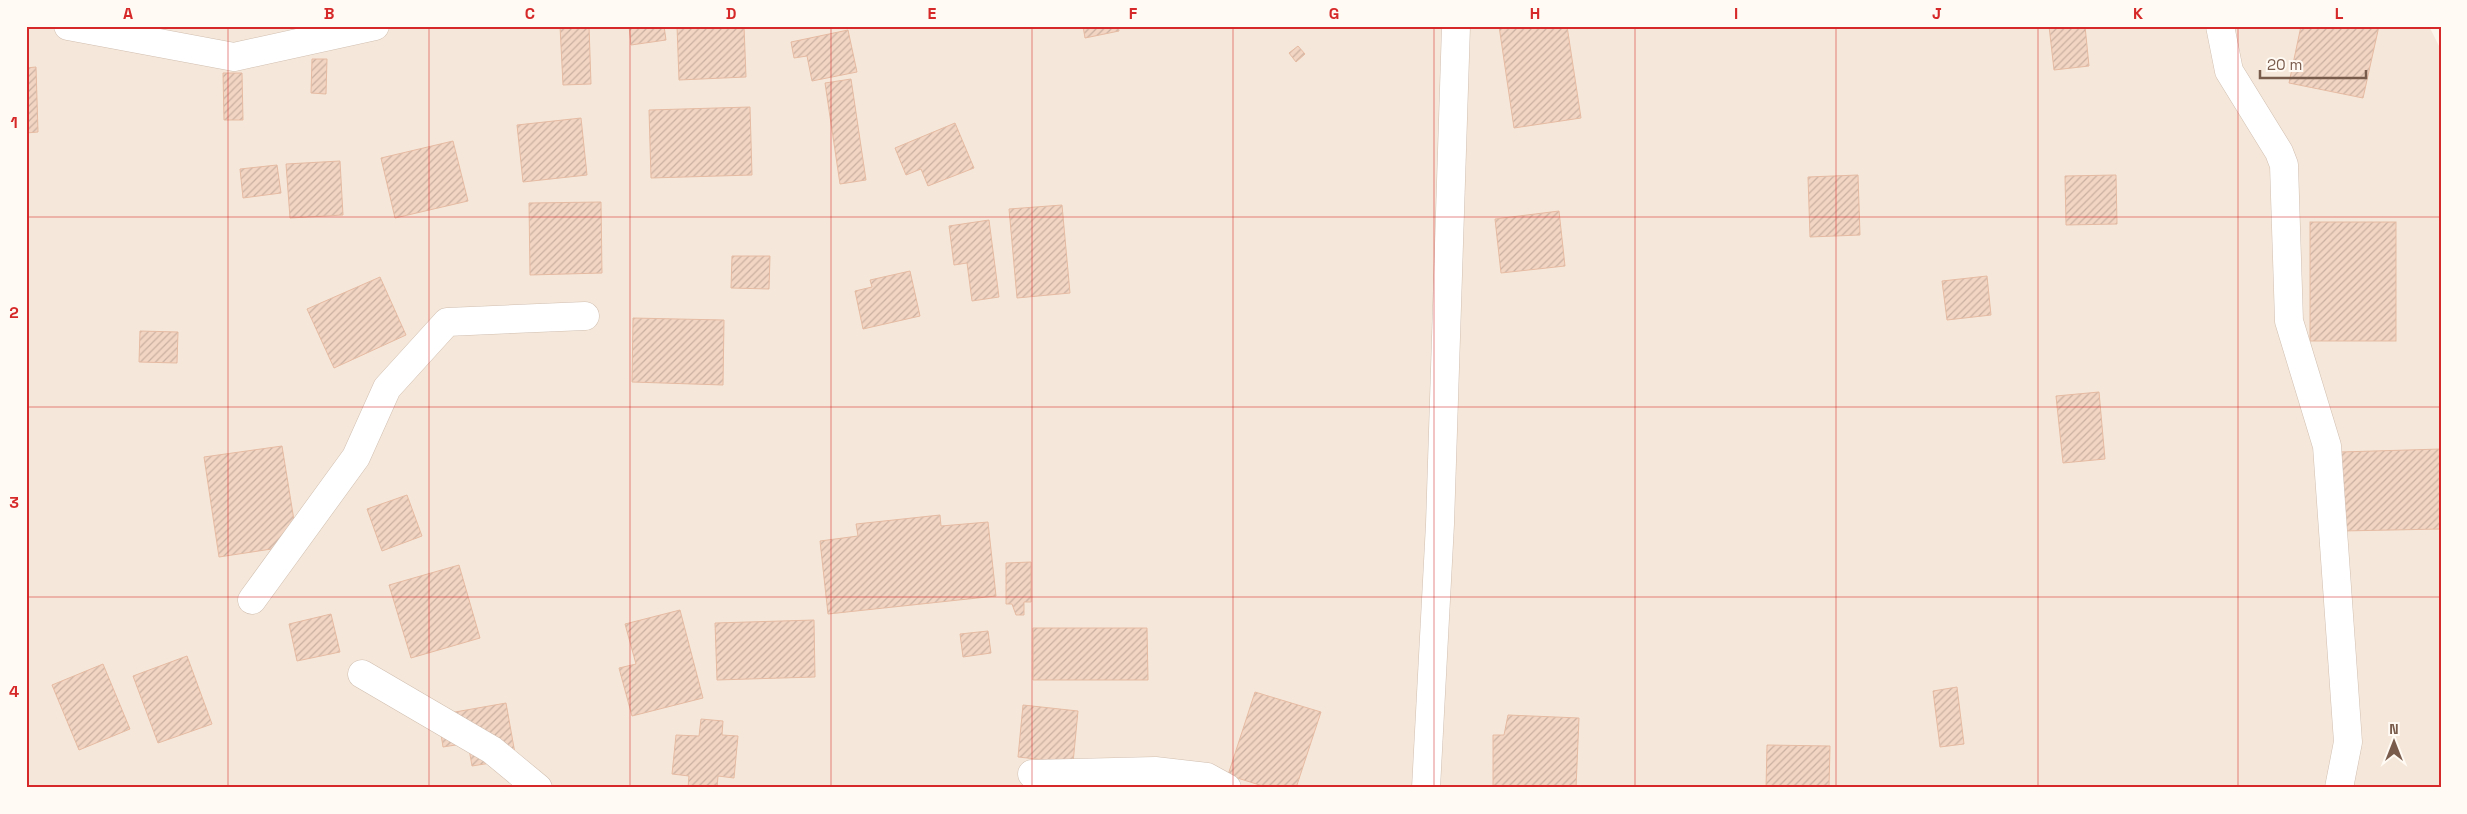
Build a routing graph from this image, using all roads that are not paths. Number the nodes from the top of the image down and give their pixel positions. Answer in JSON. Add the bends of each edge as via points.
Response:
{"nodes":[{"id":1,"x":68,"y":26,"type":"edge"},
{"id":2,"x":375,"y":26,"type":"edge"},
{"id":3,"x":1456,"y":26,"type":"edge"},
{"id":4,"x":2220,"y":26,"type":"edge"},
{"id":5,"x":585,"y":316,"type":"dead end"},
{"id":6,"x":252,"y":600,"type":"dead end"},
{"id":7,"x":362,"y":674,"type":"dead end"},
{"id":8,"x":1032,"y":774,"type":"dead end"},
{"id":9,"x":538,"y":788,"type":"edge"},
{"id":10,"x":1227,"y":788,"type":"edge"},
{"id":11,"x":1426,"y":788,"type":"edge"},
{"id":12,"x":2339,"y":788,"type":"edge"}],
"edges":[{"from":1,"to":2,"type":"street","via":[[234,58]]},
{"from":3,"to":11,"type":"street","via":[[1440,524]]},
{"from":4,"to":12,"type":"street","via":[[2230,71],[2284,165],[2289,321],[2327,446],[2348,742]]},
{"from":5,"to":6,"type":"street","via":[[447,322],[387,388],[356,457]]},
{"from":7,"to":9,"type":"street","via":[[492,750]]},
{"from":8,"to":10,"type":"street","via":[[1155,771],[1207,777]]}]}
